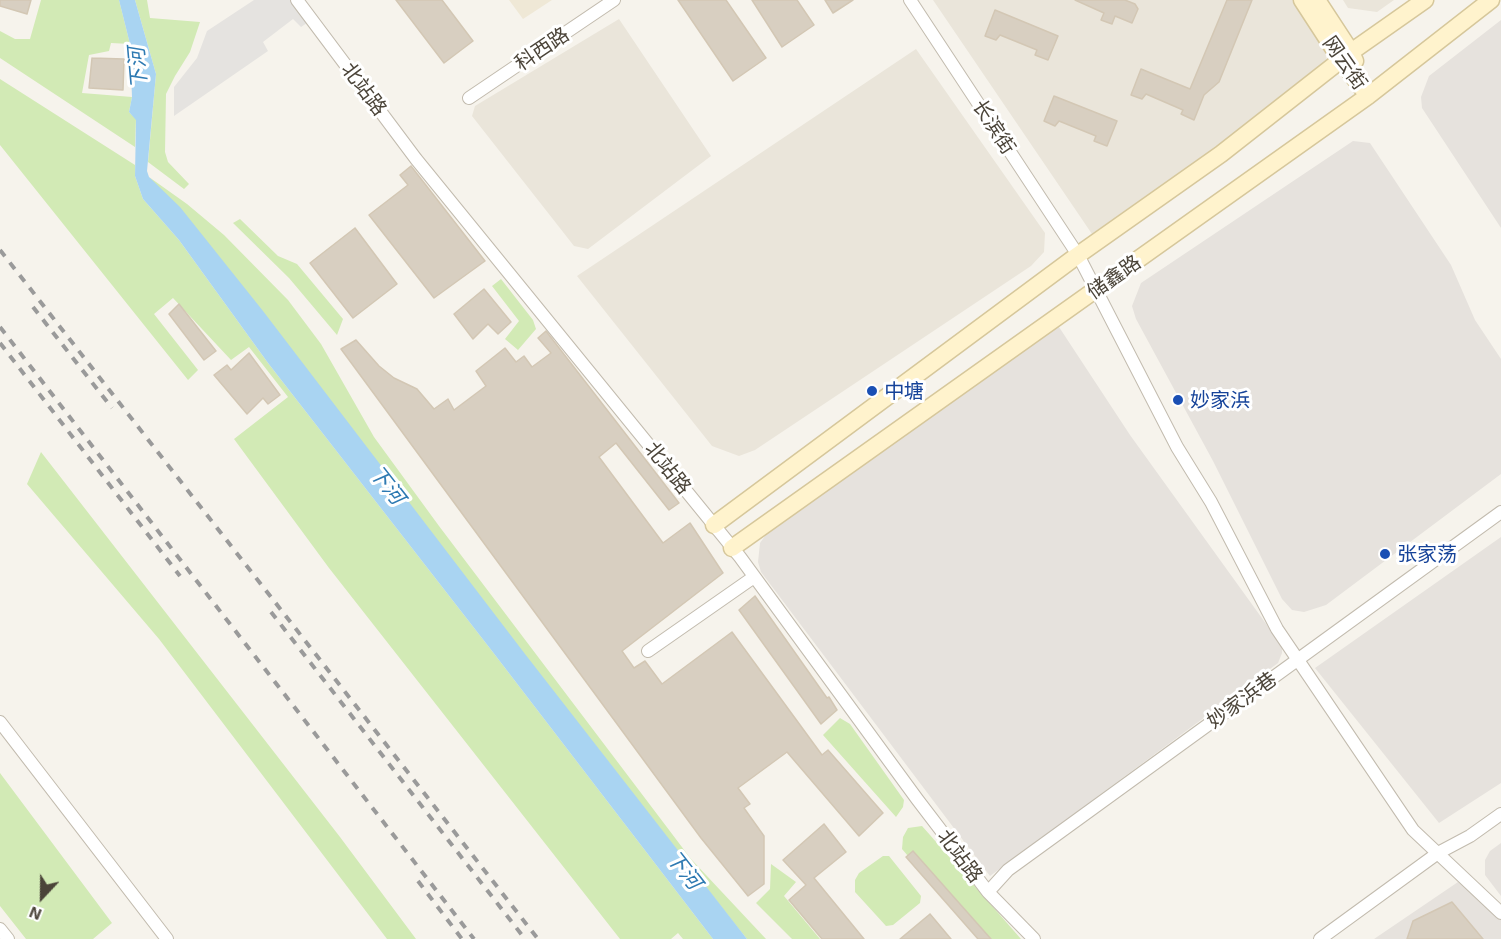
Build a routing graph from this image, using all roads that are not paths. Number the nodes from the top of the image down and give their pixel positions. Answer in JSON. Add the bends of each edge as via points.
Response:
{"nodes":[{"id":1,"x":297,"y":0,"type":"edge"},
{"id":2,"x":614,"y":0,"type":"edge"},
{"id":3,"x":910,"y":0,"type":"edge"},
{"id":4,"x":1302,"y":0,"type":"edge"},
{"id":5,"x":1317,"y":0,"type":"edge"},
{"id":6,"x":1425,"y":0,"type":"edge"},
{"id":7,"x":1491,"y":0,"type":"edge"},
{"id":8,"x":1346,"y":56,"type":"junction"},
{"id":9,"x":1368,"y":96,"type":"junction"},
{"id":10,"x":469,"y":98,"type":"dead end"},
{"id":11,"x":1078,"y":255,"type":"junction"},
{"id":12,"x":1097,"y":290,"type":"junction"},
{"id":13,"x":1501,"y":512,"type":"edge"},
{"id":14,"x":714,"y":525,"type":"junction"},
{"id":15,"x":732,"y":548,"type":"junction"},
{"id":16,"x":754,"y":577,"type":"junction"},
{"id":17,"x":648,"y":651,"type":"dead end"},
{"id":18,"x":1298,"y":659,"type":"junction"},
{"id":19,"x":0,"y":722,"type":"edge"},
{"id":20,"x":1501,"y":814,"type":"edge"},
{"id":21,"x":1438,"y":853,"type":"junction"},
{"id":22,"x":988,"y":892,"type":"junction"},
{"id":23,"x":1501,"y":913,"type":"edge"},
{"id":24,"x":0,"y":929,"type":"edge"},
{"id":25,"x":8,"y":939,"type":"edge"},
{"id":26,"x":167,"y":939,"type":"edge"},
{"id":27,"x":1034,"y":939,"type":"edge"},
{"id":28,"x":1320,"y":939,"type":"edge"}],
"edges":[{"from":1,"to":14,"type":"street","name":"北站路","via":[[416,159]]},
{"from":2,"to":10,"type":"street","name":"科西路"},
{"from":3,"to":11,"type":"street","name":"长滨街"},
{"from":4,"to":8,"type":"street","name":"网云街"},
{"from":5,"to":8,"type":"street","name":"网云街"},
{"from":6,"to":8,"type":"street","name":"储鑫路"},
{"from":7,"to":9,"type":"street","name":"储鑫路"},
{"from":8,"to":9,"type":"street","name":"网云街"},
{"from":8,"to":11,"type":"street","name":"储鑫路","via":[[1221,154]]},
{"from":9,"to":12,"type":"street","name":"储鑫路"},
{"from":11,"to":12,"type":"street","name":"长滨街"},
{"from":11,"to":14,"type":"street","name":"储鑫路"},
{"from":12,"to":15,"type":"street","name":"储鑫路"},
{"from":12,"to":18,"type":"street","name":"长滨街","via":[[1177,447],[1211,502],[1277,629]]},
{"from":13,"to":18,"type":"street","name":"妙家浜巷"},
{"from":14,"to":15,"type":"street","name":"北站路"},
{"from":15,"to":16,"type":"street","name":"北站路"},
{"from":16,"to":17,"type":"street"},
{"from":16,"to":22,"type":"street","name":"北站路"},
{"from":18,"to":21,"type":"street","name":"长滨街","via":[[1413,830]]},
{"from":18,"to":22,"type":"street","name":"妙家浜巷","via":[[1008,870]]},
{"from":19,"to":26,"type":"street"},
{"from":20,"to":21,"type":"street"},
{"from":21,"to":23,"type":"street","name":"长滨街"},
{"from":21,"to":28,"type":"street"},
{"from":22,"to":27,"type":"street","name":"北站路"},
{"from":24,"to":25,"type":"street"}]}
